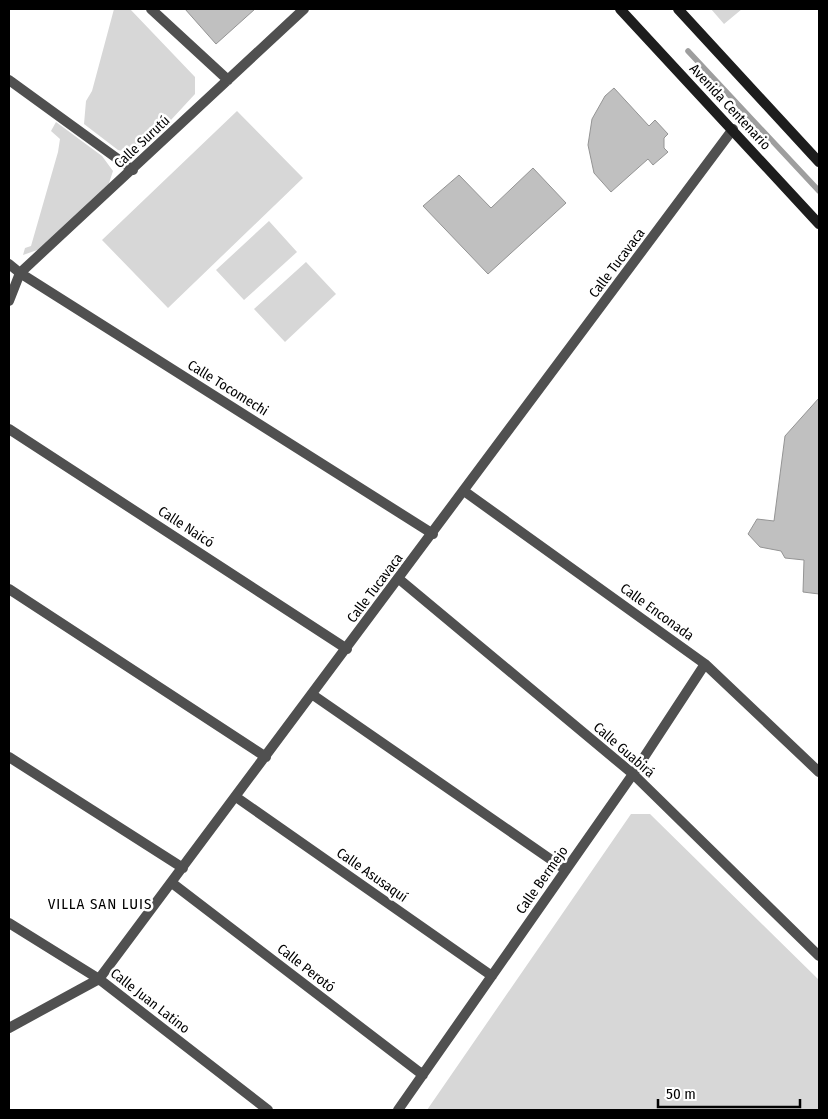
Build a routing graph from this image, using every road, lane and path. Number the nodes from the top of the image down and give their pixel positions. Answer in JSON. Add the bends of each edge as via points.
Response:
{"nodes":[{"id":1,"x":151,"y":9,"type":"edge"},
{"id":2,"x":304,"y":9,"type":"edge"},
{"id":3,"x":620,"y":9,"type":"edge"},
{"id":4,"x":678,"y":9,"type":"edge"},
{"id":5,"x":9,"y":80,"type":"edge"},
{"id":6,"x":228,"y":80,"type":"junction"},
{"id":7,"x":733,"y":129,"type":"junction"},
{"id":8,"x":819,"y":162,"type":"edge"},
{"id":9,"x":133,"y":170,"type":"junction"},
{"id":10,"x":819,"y":224,"type":"edge"},
{"id":11,"x":9,"y":264,"type":"edge"},
{"id":12,"x":20,"y":273,"type":"junction"},
{"id":13,"x":9,"y":301,"type":"edge"},
{"id":14,"x":9,"y":429,"type":"edge"},
{"id":15,"x":464,"y":491,"type":"junction"},
{"id":16,"x":433,"y":534,"type":"junction"},
{"id":17,"x":400,"y":579,"type":"junction"},
{"id":18,"x":9,"y":589,"type":"edge"},
{"id":19,"x":347,"y":649,"type":"junction"},
{"id":20,"x":705,"y":664,"type":"junction"},
{"id":21,"x":313,"y":695,"type":"junction"},
{"id":22,"x":9,"y":757,"type":"edge"},
{"id":23,"x":266,"y":757,"type":"junction"},
{"id":24,"x":819,"y":772,"type":"edge"},
{"id":25,"x":633,"y":774,"type":"junction"},
{"id":26,"x":236,"y":797,"type":"junction"},
{"id":27,"x":183,"y":868,"type":"junction"},
{"id":28,"x":566,"y":870,"type":"junction"},
{"id":29,"x":172,"y":882,"type":"junction"},
{"id":30,"x":9,"y":923,"type":"edge"},
{"id":31,"x":819,"y":956,"type":"edge"},
{"id":32,"x":492,"y":976,"type":"junction"},
{"id":33,"x":99,"y":979,"type":"junction"},
{"id":34,"x":9,"y":1028,"type":"edge"},
{"id":35,"x":423,"y":1075,"type":"junction"},
{"id":36,"x":268,"y":1110,"type":"edge"},
{"id":37,"x":398,"y":1110,"type":"edge"}],
"edges":[{"from":1,"to":6,"type":"street"},
{"from":2,"to":6,"type":"street","name":"Calle Surutú"},
{"from":3,"to":7,"type":"street","name":"Avenida Centenario"},
{"from":4,"to":8,"type":"street","name":"Avenida Centenario"},
{"from":5,"to":9,"type":"street"},
{"from":6,"to":9,"type":"street","name":"Calle Surutú"},
{"from":7,"to":10,"type":"street","name":"Avenida Centenario"},
{"from":7,"to":15,"type":"street","name":"Calle Tucavaca"},
{"from":9,"to":12,"type":"street","name":"Calle Surutú"},
{"from":11,"to":12,"type":"street","name":"Calle Tocomechi"},
{"from":12,"to":13,"type":"street","name":"Calle Surutú"},
{"from":12,"to":16,"type":"street","name":"Calle Tocomechi"},
{"from":14,"to":19,"type":"street","name":"Calle Naicó"},
{"from":15,"to":16,"type":"street","name":"Calle Tucavaca"},
{"from":15,"to":20,"type":"street","name":"Calle Enconada"},
{"from":16,"to":17,"type":"street","name":"Calle Tucavaca"},
{"from":17,"to":19,"type":"street","name":"Calle Tucavaca"},
{"from":17,"to":25,"type":"street","name":"Calle Guabirá"},
{"from":18,"to":23,"type":"street"},
{"from":19,"to":21,"type":"street","name":"Calle Tucavaca"},
{"from":20,"to":24,"type":"street","name":"Calle Enconada"},
{"from":20,"to":25,"type":"street","name":"Calle Bermejo"},
{"from":21,"to":23,"type":"street","name":"Calle Tucavaca"},
{"from":21,"to":28,"type":"street"},
{"from":22,"to":27,"type":"street"},
{"from":23,"to":26,"type":"street","name":"Calle Tucavaca"},
{"from":25,"to":28,"type":"street","name":"Calle Bermejo"},
{"from":25,"to":31,"type":"street","name":"Calle Guabirá"},
{"from":26,"to":27,"type":"street","name":"Calle Tucavaca"},
{"from":26,"to":32,"type":"street","name":"Calle Asusaquí"},
{"from":27,"to":29,"type":"street","name":"Calle Tucavaca"},
{"from":28,"to":32,"type":"street","name":"Calle Bermejo"},
{"from":29,"to":33,"type":"street","name":"Calle Tucavaca"},
{"from":29,"to":35,"type":"street","name":"Calle Perotó"},
{"from":30,"to":33,"type":"street","name":"Calle Juan Latino"},
{"from":32,"to":35,"type":"street","name":"Calle Bermejo"},
{"from":33,"to":34,"type":"street","name":"Calle Tucavaca"},
{"from":33,"to":36,"type":"street","name":"Calle Juan Latino"},
{"from":35,"to":37,"type":"street","name":"Calle Bermejo"}]}
